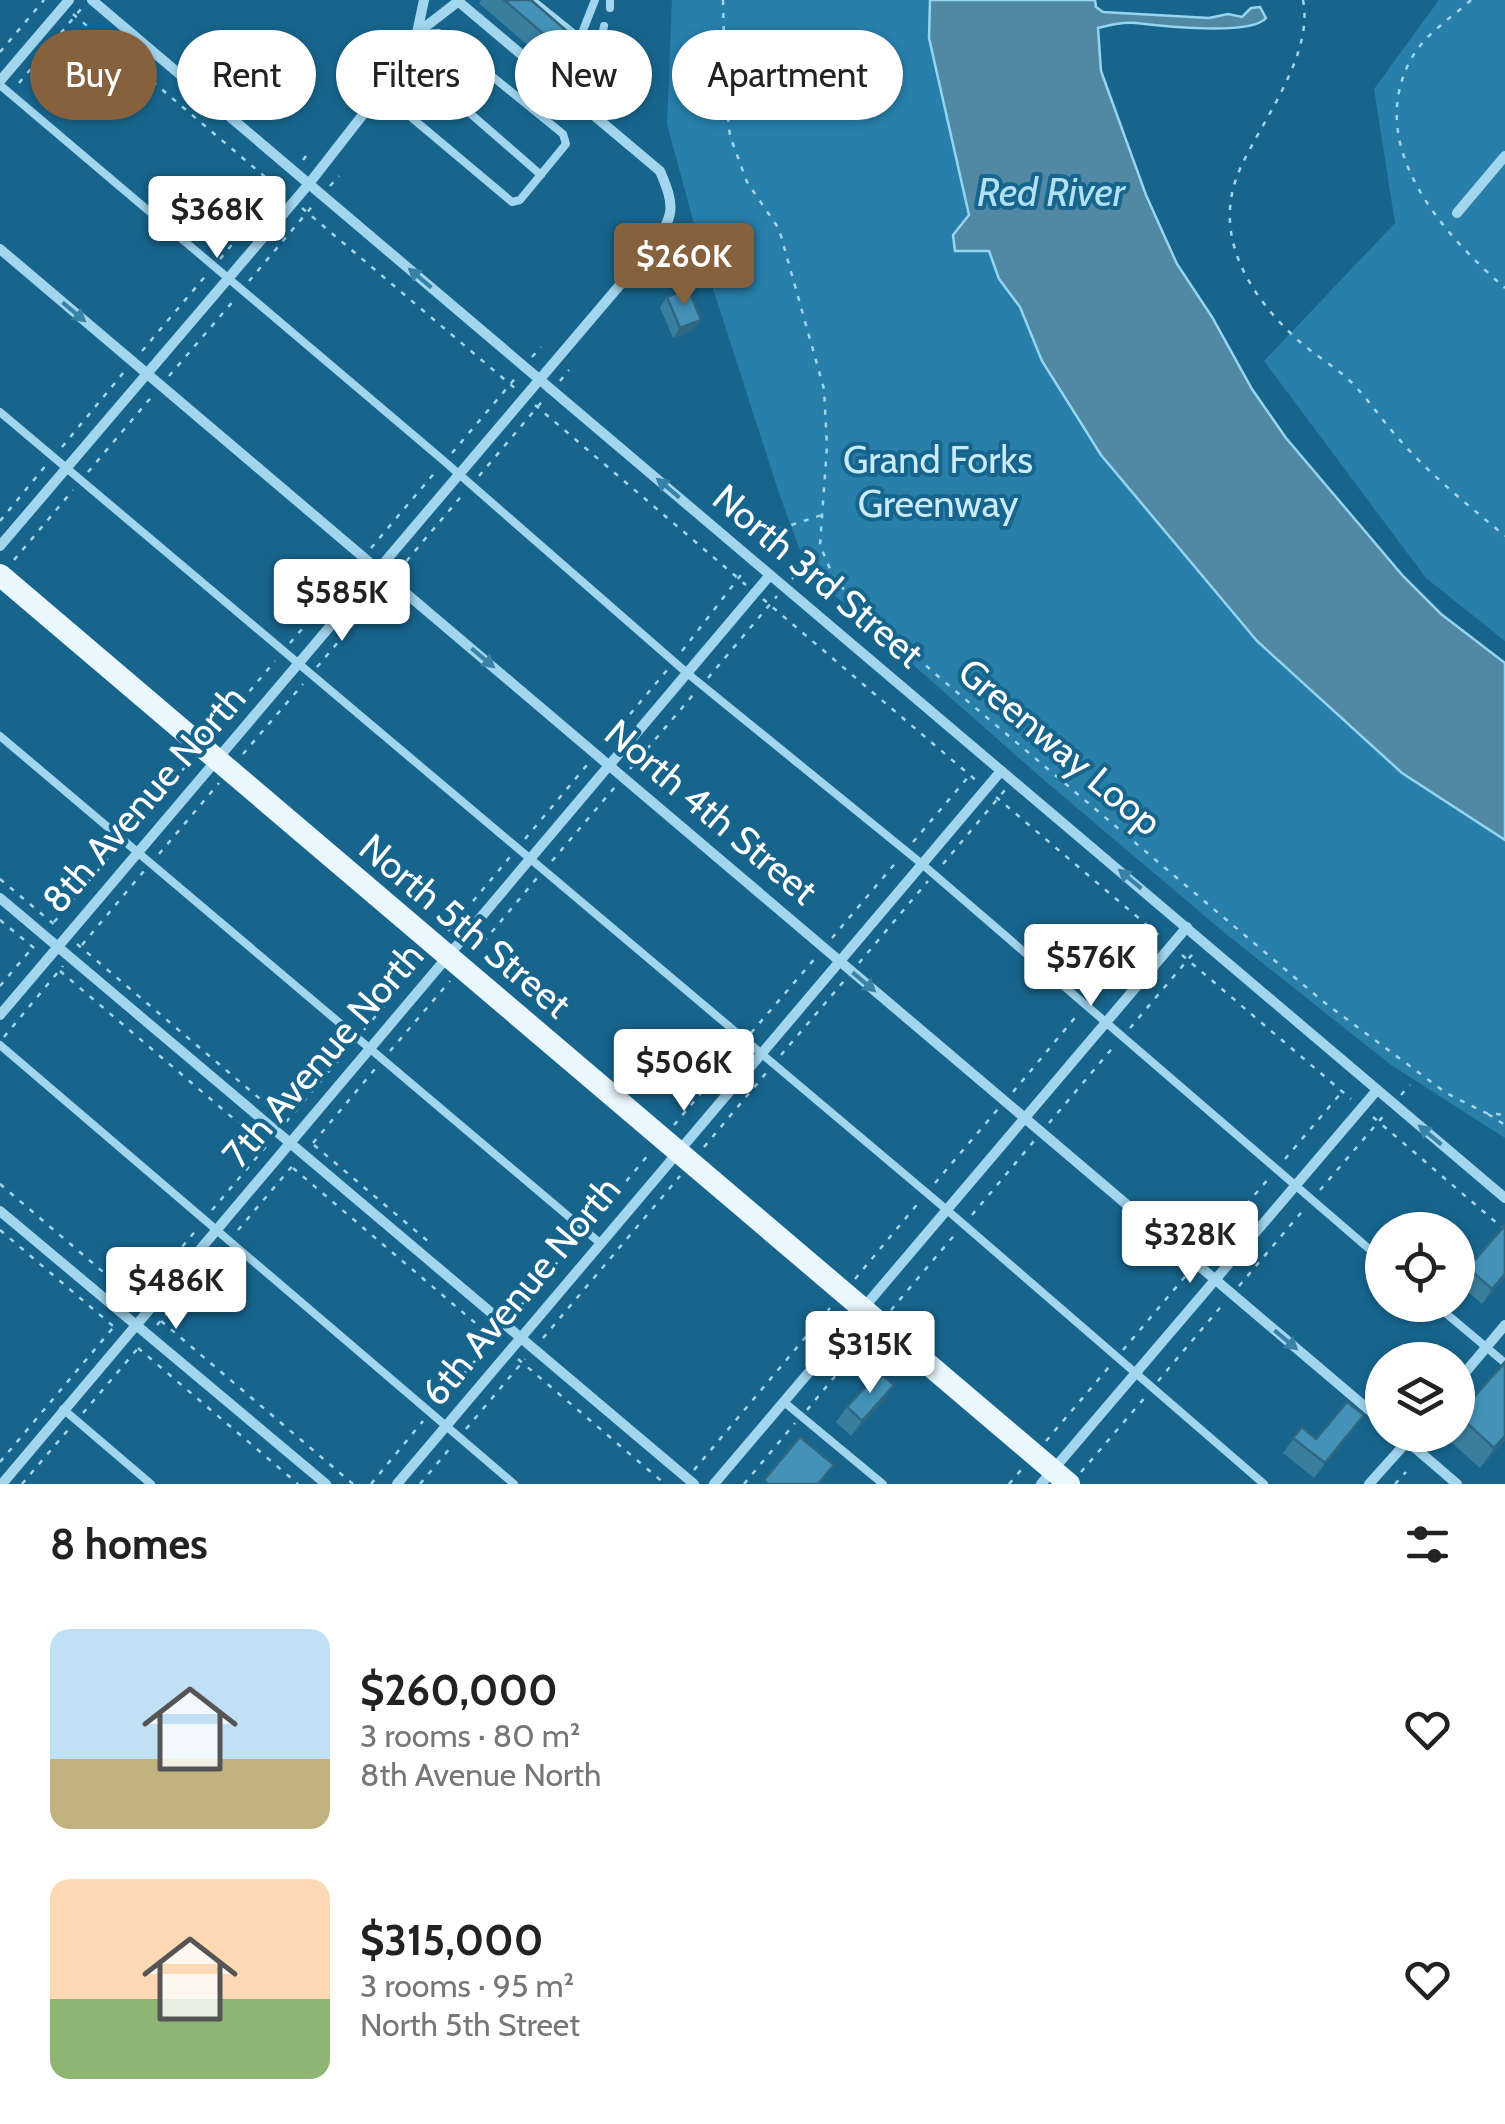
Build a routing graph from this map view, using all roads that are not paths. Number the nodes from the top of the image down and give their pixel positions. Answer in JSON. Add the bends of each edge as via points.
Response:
{"nodes":[{"id":1,"x":90,"y":0,"type":"edge"},
{"id":2,"x":424,"y":0,"type":"edge"},
{"id":3,"x":532,"y":0,"type":"edge"},
{"id":4,"x":595,"y":0,"type":"edge"},
{"id":5,"x":460,"y":1,"type":"edge"},
{"id":6,"x":66,"y":3,"type":"edge"},
{"id":7,"x":604,"y":26,"type":"dead end"},
{"id":8,"x":417,"y":30,"type":"edge"},
{"id":9,"x":421,"y":30,"type":"edge"},
{"id":10,"x":570,"y":30,"type":"edge"},
{"id":11,"x":583,"y":30,"type":"edge"},
{"id":12,"x":603,"y":30,"type":"edge"},
{"id":13,"x":515,"y":48,"type":"edge"},
{"id":14,"x":495,"y":79,"type":"edge"},
{"id":15,"x":0,"y":83,"type":"edge"},
{"id":16,"x":359,"y":120,"type":"edge"},
{"id":17,"x":414,"y":120,"type":"edge"},
{"id":18,"x":478,"y":120,"type":"edge"},
{"id":19,"x":599,"y":120,"type":"edge"},
{"id":20,"x":1505,"y":156,"type":"edge"},
{"id":21,"x":541,"y":174,"type":"junction"},
{"id":22,"x":308,"y":185,"type":"junction"},
{"id":23,"x":1456,"y":213,"type":"dead end"},
{"id":24,"x":0,"y":249,"type":"edge"},
{"id":25,"x":229,"y":278,"type":"junction"},
{"id":26,"x":147,"y":374,"type":"junction"},
{"id":27,"x":540,"y":379,"type":"junction"},
{"id":28,"x":0,"y":412,"type":"edge"},
{"id":29,"x":66,"y":468,"type":"junction"},
{"id":30,"x":459,"y":474,"type":"junction"},
{"id":31,"x":0,"y":546,"type":"edge"},
{"id":32,"x":378,"y":570,"type":"junction"},
{"id":33,"x":0,"y":575,"type":"edge"},
{"id":34,"x":770,"y":575,"type":"junction"},
{"id":35,"x":299,"y":664,"type":"junction"},
{"id":36,"x":687,"y":673,"type":"junction"},
{"id":37,"x":0,"y":736,"type":"edge"},
{"id":38,"x":216,"y":760,"type":"junction"},
{"id":39,"x":610,"y":766,"type":"junction"},
{"id":40,"x":1001,"y":771,"type":"junction"},
{"id":41,"x":138,"y":854,"type":"junction"},
{"id":42,"x":530,"y":861,"type":"junction"},
{"id":43,"x":922,"y":864,"type":"junction"},
{"id":44,"x":0,"y":898,"type":"edge"},
{"id":45,"x":1187,"y":927,"type":"junction"},
{"id":46,"x":57,"y":947,"type":"junction"},
{"id":47,"x":448,"y":957,"type":"junction"},
{"id":48,"x":840,"y":961,"type":"junction"},
{"id":49,"x":0,"y":1015,"type":"edge"},
{"id":50,"x":1107,"y":1022,"type":"junction"},
{"id":51,"x":0,"y":1043,"type":"edge"},
{"id":52,"x":368,"y":1048,"type":"junction"},
{"id":53,"x":760,"y":1055,"type":"junction"},
{"id":54,"x":1377,"y":1090,"type":"junction"},
{"id":55,"x":1025,"y":1118,"type":"junction"},
{"id":56,"x":287,"y":1142,"type":"junction"},
{"id":57,"x":685,"y":1157,"type":"junction"},
{"id":58,"x":1295,"y":1186,"type":"junction"},
{"id":59,"x":1505,"y":1198,"type":"edge"},
{"id":60,"x":0,"y":1210,"type":"edge"},
{"id":61,"x":947,"y":1210,"type":"junction"},
{"id":62,"x":214,"y":1229,"type":"junction"},
{"id":63,"x":600,"y":1243,"type":"junction"},
{"id":64,"x":1365,"y":1246,"type":"edge"},
{"id":65,"x":1216,"y":1281,"type":"junction"},
{"id":66,"x":871,"y":1317,"type":"junction"},
{"id":67,"x":1456,"y":1322,"type":"edge"},
{"id":68,"x":135,"y":1323,"type":"junction"},
{"id":69,"x":1505,"y":1325,"type":"edge"},
{"id":70,"x":520,"y":1337,"type":"junction"},
{"id":71,"x":1486,"y":1347,"type":"junction"},
{"id":72,"x":1475,"y":1360,"type":"edge"},
{"id":73,"x":1505,"y":1363,"type":"edge"},
{"id":74,"x":1137,"y":1372,"type":"junction"},
{"id":75,"x":784,"y":1402,"type":"junction"},
{"id":76,"x":1365,"y":1406,"type":"edge"},
{"id":77,"x":63,"y":1409,"type":"junction"},
{"id":78,"x":446,"y":1426,"type":"junction"},
{"id":79,"x":1395,"y":1452,"type":"edge"},
{"id":80,"x":1423,"y":1452,"type":"edge"},
{"id":81,"x":1054,"y":1479,"type":"edge"},
{"id":82,"x":691,"y":1481,"type":"edge"},
{"id":83,"x":2,"y":1484,"type":"edge"},
{"id":84,"x":151,"y":1484,"type":"edge"},
{"id":85,"x":326,"y":1484,"type":"edge"},
{"id":86,"x":397,"y":1484,"type":"edge"},
{"id":87,"x":514,"y":1484,"type":"edge"},
{"id":88,"x":714,"y":1484,"type":"edge"},
{"id":89,"x":883,"y":1484,"type":"edge"},
{"id":90,"x":1264,"y":1484,"type":"edge"},
{"id":91,"x":1369,"y":1484,"type":"edge"},
{"id":92,"x":1457,"y":1484,"type":"edge"}],
"edges":[{"from":1,"to":22,"type":"street","name":"North 3rd Street"},
{"from":2,"to":8,"type":"street"},
{"from":3,"to":10,"type":"lane"},
{"from":4,"to":11,"type":"lane"},
{"from":5,"to":9,"type":"street"},
{"from":5,"to":13,"type":"street","name":"8th Avenue North"},
{"from":6,"to":15,"type":"street"},
{"from":7,"to":12,"type":"lane"},
{"from":14,"to":21,"type":"lane","via":[[563,134],[566,144]]},
{"from":15,"to":25,"type":"lane"},
{"from":16,"to":22,"type":"street"},
{"from":17,"to":21,"type":"lane","via":[[512,202]]},
{"from":18,"to":21,"type":"lane"},
{"from":19,"to":27,"type":"street","name":"8th Avenue North","via":[[660,171],[671,196],[671,220]]},
{"from":20,"to":23,"type":"street"},
{"from":22,"to":25,"type":"street"},
{"from":27,"to":22,"type":"street","name":"North 3rd Street","one_way":true},
{"from":24,"to":26,"type":"street","name":"North 4th Street","one_way":true},
{"from":25,"to":26,"type":"street"},
{"from":25,"to":30,"type":"lane"},
{"from":26,"to":29,"type":"street"},
{"from":26,"to":32,"type":"street","name":"North 4th Street"},
{"from":27,"to":30,"type":"street","name":"8th Avenue North"},
{"from":34,"to":27,"type":"street","name":"North 3rd Street","one_way":true},
{"from":28,"to":29,"type":"lane"},
{"from":29,"to":31,"type":"street"},
{"from":29,"to":35,"type":"lane"},
{"from":30,"to":32,"type":"street","name":"8th Avenue North"},
{"from":30,"to":36,"type":"lane"},
{"from":32,"to":35,"type":"street","name":"8th Avenue North"},
{"from":32,"to":39,"type":"street","name":"North 4th Street","one_way":true},
{"from":33,"to":38,"type":"main road","name":"North 5th Street"},
{"from":34,"to":36,"type":"street","name":"7th Avenue North"},
{"from":34,"to":40,"type":"street","name":"North 3rd Street"},
{"from":35,"to":38,"type":"street","name":"8th Avenue North"},
{"from":35,"to":42,"type":"lane"},
{"from":36,"to":39,"type":"street","name":"7th Avenue North"},
{"from":36,"to":43,"type":"lane"},
{"from":37,"to":41,"type":"lane"},
{"from":38,"to":41,"type":"street","name":"8th Avenue North"},
{"from":38,"to":47,"type":"main road","name":"North 5th Street"},
{"from":39,"to":42,"type":"street","name":"7th Avenue North"},
{"from":39,"to":48,"type":"street","name":"North 4th Street"},
{"from":40,"to":43,"type":"street","name":"6th Avenue North"},
{"from":45,"to":40,"type":"street","name":"North 3rd Street","one_way":true},
{"from":41,"to":46,"type":"street","name":"8th Avenue North"},
{"from":41,"to":52,"type":"lane"},
{"from":42,"to":47,"type":"street","name":"7th Avenue North"},
{"from":42,"to":53,"type":"lane"},
{"from":43,"to":48,"type":"street","name":"6th Avenue North"},
{"from":43,"to":50,"type":"lane"},
{"from":44,"to":46,"type":"street"},
{"from":45,"to":50,"type":"street"},
{"from":45,"to":54,"type":"street","name":"North 3rd Street"},
{"from":46,"to":49,"type":"street","name":"8th Avenue North"},
{"from":46,"to":56,"type":"street"},
{"from":47,"to":52,"type":"street","name":"7th Avenue North"},
{"from":47,"to":57,"type":"main road","name":"North 5th Street"},
{"from":48,"to":53,"type":"street","name":"6th Avenue North"},
{"from":48,"to":55,"type":"street","name":"North 4th Street","one_way":true},
{"from":50,"to":55,"type":"street"},
{"from":50,"to":58,"type":"lane"},
{"from":51,"to":62,"type":"lane"},
{"from":52,"to":56,"type":"street","name":"7th Avenue North"},
{"from":52,"to":63,"type":"lane"},
{"from":53,"to":57,"type":"street","name":"6th Avenue North"},
{"from":53,"to":61,"type":"lane"},
{"from":54,"to":58,"type":"street"},
{"from":59,"to":54,"type":"street","name":"North 3rd Street","one_way":true},
{"from":55,"to":61,"type":"street"},
{"from":55,"to":65,"type":"street","name":"North 4th Street"},
{"from":56,"to":62,"type":"street","name":"7th Avenue North"},
{"from":56,"to":70,"type":"street"},
{"from":57,"to":63,"type":"street","name":"6th Avenue North"},
{"from":57,"to":66,"type":"main road","name":"North 5th Street"},
{"from":58,"to":64,"type":"lane"},
{"from":58,"to":65,"type":"street"},
{"from":60,"to":68,"type":"street"},
{"from":61,"to":66,"type":"street"},
{"from":61,"to":74,"type":"lane"},
{"from":62,"to":68,"type":"street","name":"7th Avenue North"},
{"from":62,"to":78,"type":"lane"},
{"from":63,"to":70,"type":"street","name":"6th Avenue North"},
{"from":65,"to":74,"type":"street"},
{"from":65,"to":76,"type":"street","name":"North 4th Street","one_way":true},
{"from":66,"to":75,"type":"street"},
{"from":66,"to":81,"type":"main road","name":"North 5th Street"},
{"from":67,"to":71,"type":"lane"},
{"from":68,"to":77,"type":"street","name":"7th Avenue North"},
{"from":68,"to":85,"type":"street"},
{"from":69,"to":71,"type":"street"},
{"from":70,"to":78,"type":"street","name":"6th Avenue North"},
{"from":70,"to":82,"type":"street"},
{"from":71,"to":72,"type":"street"},
{"from":71,"to":73,"type":"lane"},
{"from":74,"to":81,"type":"street"},
{"from":74,"to":90,"type":"lane"},
{"from":75,"to":88,"type":"street"},
{"from":75,"to":89,"type":"lane"},
{"from":77,"to":83,"type":"street","name":"7th Avenue North"},
{"from":77,"to":84,"type":"lane"},
{"from":78,"to":86,"type":"street","name":"6th Avenue North"},
{"from":78,"to":87,"type":"lane"},
{"from":79,"to":91,"type":"street"},
{"from":80,"to":92,"type":"street"}]}
